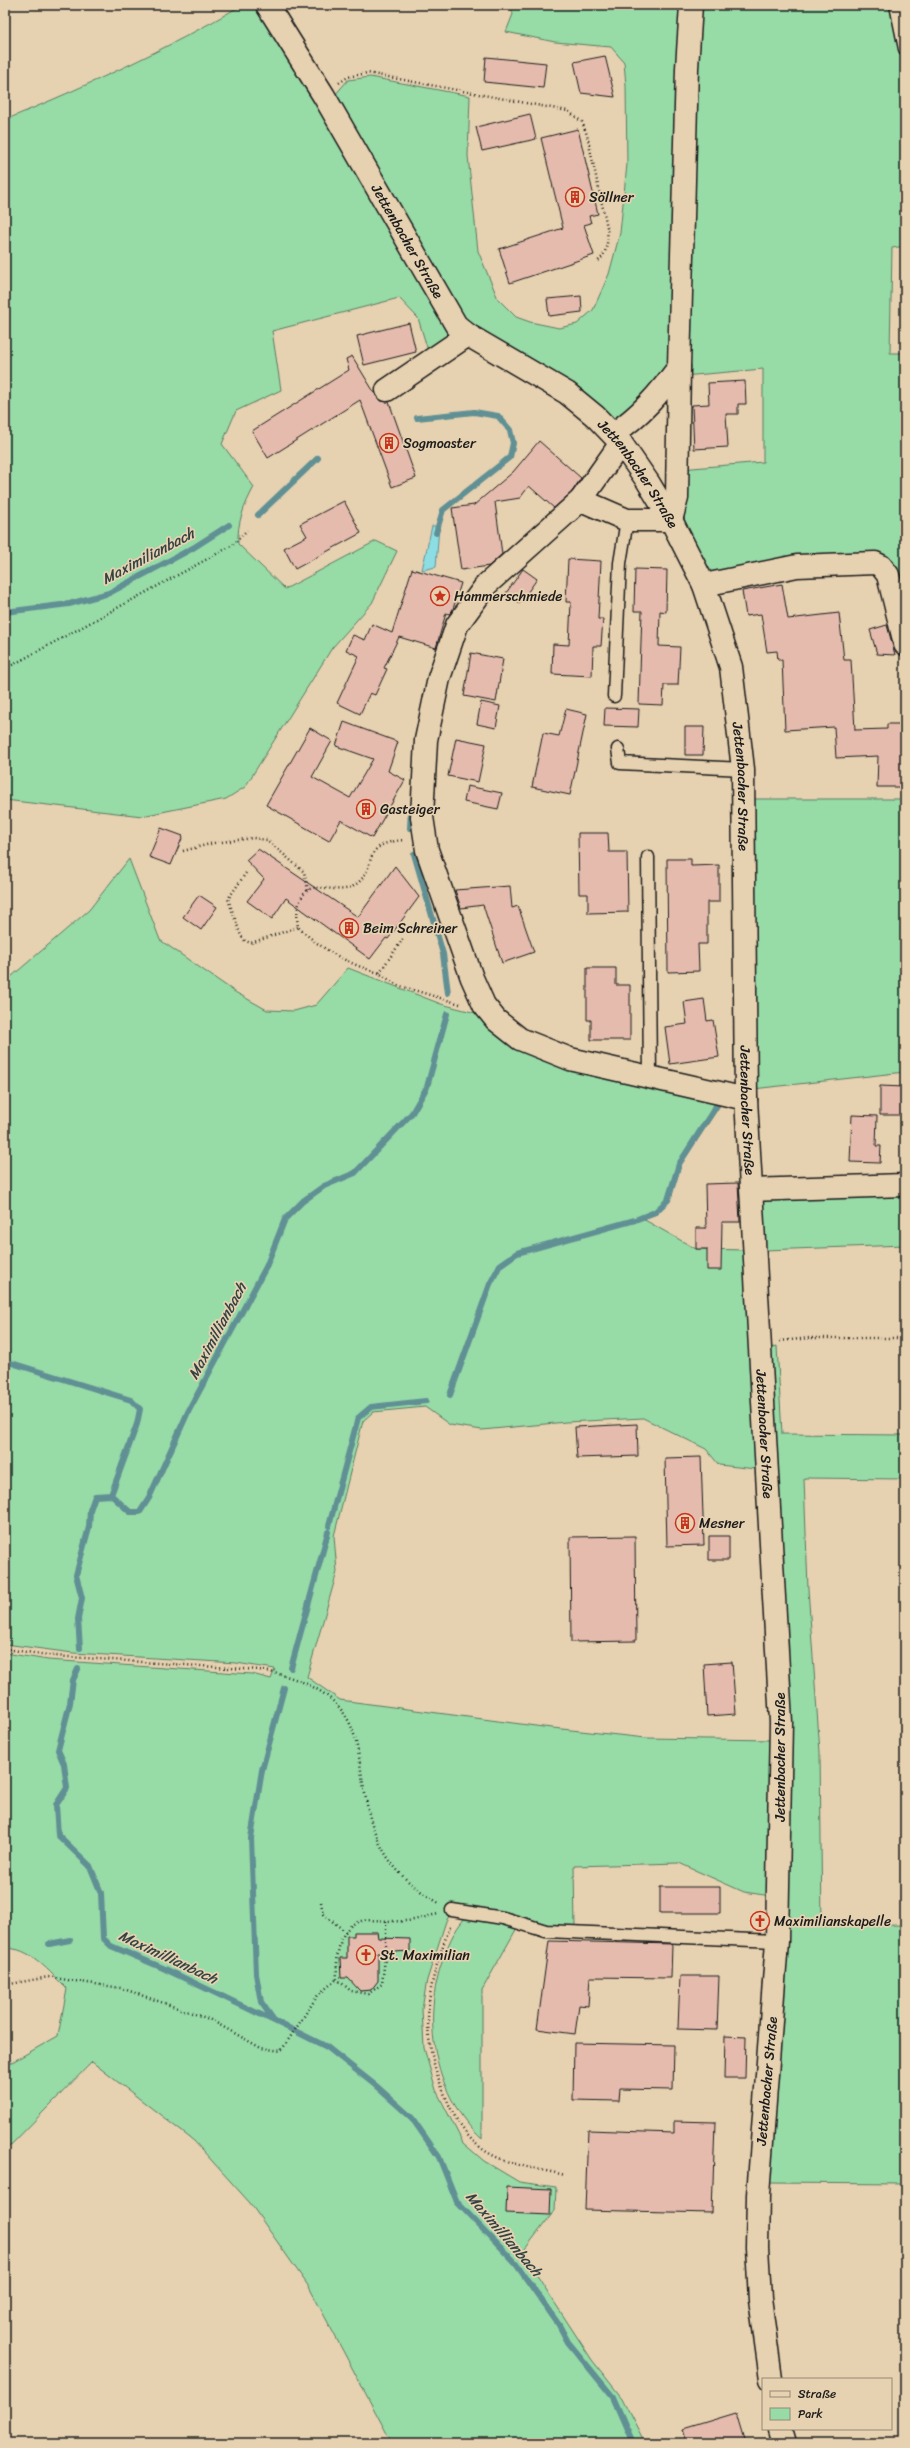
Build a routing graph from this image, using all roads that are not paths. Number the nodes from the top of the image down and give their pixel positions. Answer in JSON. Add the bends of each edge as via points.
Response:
{"nodes":[{"id":1,"x":267,"y":5,"type":"edge"},
{"id":2,"x":691,"y":5,"type":"edge"},
{"id":3,"x":896,"y":5,"type":"edge"},
{"id":4,"x":905,"y":49,"type":"edge"},
{"id":5,"x":468,"y":335,"type":"junction"},
{"id":6,"x":679,"y":367,"type":"junction"},
{"id":7,"x":387,"y":390,"type":"dead end"},
{"id":8,"x":617,"y":438,"type":"junction"},
{"id":9,"x":581,"y":500,"type":"junction"},
{"id":10,"x":627,"y":520,"type":"junction"},
{"id":11,"x":671,"y":520,"type":"junction"},
{"id":12,"x":704,"y":585,"type":"junction"},
{"id":13,"x":905,"y":644,"type":"edge"},
{"id":14,"x":614,"y":696,"type":"dead end"},
{"id":15,"x":618,"y":749,"type":"dead end"},
{"id":16,"x":743,"y":769,"type":"junction"},
{"id":17,"x":648,"y":857,"type":"dead end"},
{"id":18,"x":650,"y":1078,"type":"junction"},
{"id":19,"x":746,"y":1099,"type":"junction"},
{"id":20,"x":905,"y":1185,"type":"edge"},
{"id":21,"x":752,"y":1190,"type":"junction"},
{"id":22,"x":456,"y":1911,"type":"road end"},
{"id":23,"x":777,"y":1941,"type":"junction"},
{"id":24,"x":771,"y":2378,"type":"edge"},
{"id":25,"x":781,"y":2430,"type":"edge"},
{"id":26,"x":785,"y":2443,"type":"edge"}],
"edges":[{"from":1,"to":5,"type":"street","name":"Jettenbacher Straße","via":[[324,96],[456,325]]},
{"from":2,"to":6,"type":"street"},
{"from":3,"to":4,"type":"lane"},
{"from":5,"to":7,"type":"street"},
{"from":5,"to":8,"type":"street","name":"Jettenbacher Straße","via":[[567,393]]},
{"from":6,"to":8,"type":"street","via":[[656,398]]},
{"from":6,"to":11,"type":"street","via":[[677,498]]},
{"from":8,"to":9,"type":"street"},
{"from":8,"to":11,"type":"street","name":"Jettenbacher Straße"},
{"from":9,"to":10,"type":"street"},
{"from":9,"to":18,"type":"street","via":[[487,584],[457,625],[439,678],[426,740],[422,810],[425,838],[443,900],[484,1005],[496,1020],[520,1039],[546,1051]]},
{"from":10,"to":11,"type":"street"},
{"from":10,"to":14,"type":"lane","via":[[620,563]]},
{"from":11,"to":12,"type":"street","name":"Jettenbacher Straße"},
{"from":12,"to":13,"type":"street","via":[[797,566],[875,563],[888,575]]},
{"from":12,"to":16,"type":"street","name":"Jettenbacher Straße","via":[[731,667]]},
{"from":15,"to":16,"type":"lane","via":[[620,763]]},
{"from":16,"to":19,"type":"street","name":"Jettenbacher Straße"},
{"from":17,"to":18,"type":"lane"},
{"from":18,"to":19,"type":"street"},
{"from":19,"to":21,"type":"street","name":"Jettenbacher Straße"},
{"from":20,"to":21,"type":"street"},
{"from":21,"to":23,"type":"street","name":"Jettenbacher Straße","via":[[781,1722]]},
{"from":22,"to":23,"type":"lane","via":[[504,1918],[546,1931]]},
{"from":23,"to":24,"type":"street","name":"Jettenbacher Straße","via":[[758,2195],[757,2247],[760,2299]]},
{"from":25,"to":26,"type":"street"}]}
